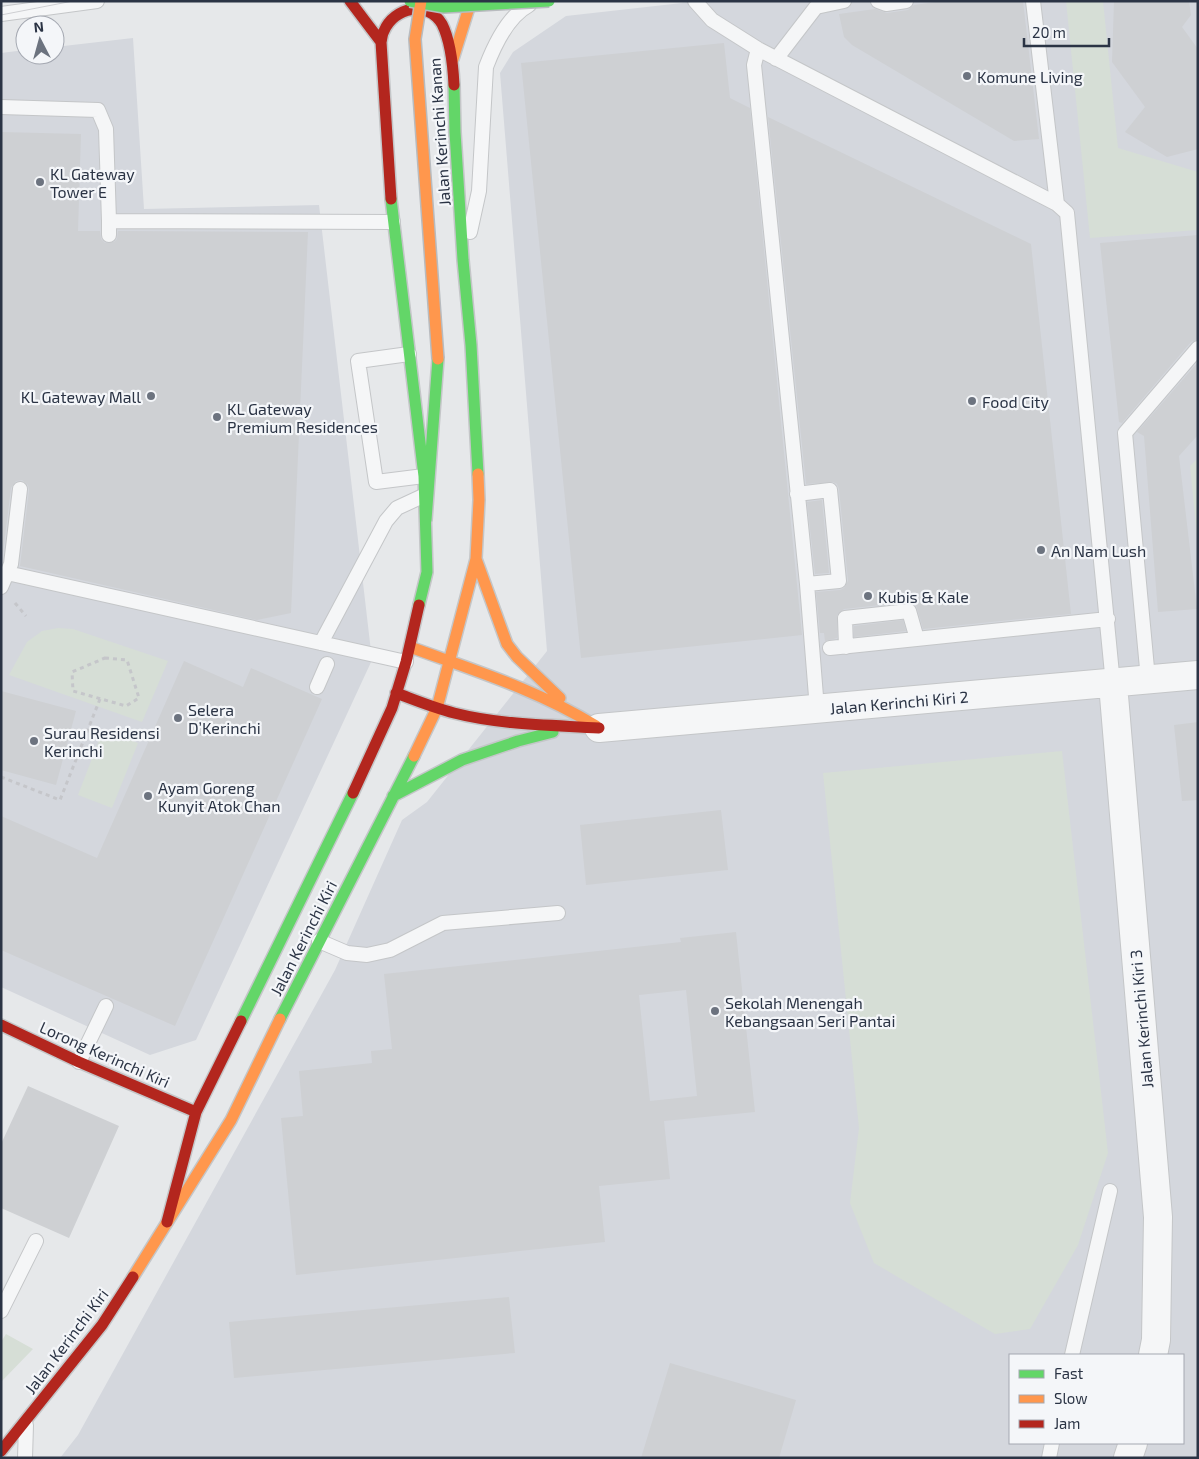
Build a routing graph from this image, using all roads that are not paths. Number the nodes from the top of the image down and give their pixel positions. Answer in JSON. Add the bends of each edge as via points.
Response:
{"nodes":[{"id":1,"x":97,"y":1,"type":"edge"},
{"id":2,"x":350,"y":1,"type":"edge"},
{"id":3,"x":410,"y":1,"type":"edge"},
{"id":4,"x":422,"y":1,"type":"edge"},
{"id":5,"x":471,"y":1,"type":"edge"},
{"id":6,"x":536,"y":1,"type":"edge"},
{"id":7,"x":549,"y":1,"type":"edge"},
{"id":8,"x":695,"y":1,"type":"edge"},
{"id":9,"x":844,"y":1,"type":"edge"},
{"id":10,"x":878,"y":1,"type":"edge"},
{"id":11,"x":906,"y":1,"type":"edge"},
{"id":12,"x":1033,"y":1,"type":"edge"},
{"id":13,"x":1,"y":14,"type":"edge"},
{"id":14,"x":381,"y":42,"type":"junction"},
{"id":15,"x":758,"y":49,"type":"junction"},
{"id":16,"x":776,"y":59,"type":"junction"},
{"id":17,"x":453,"y":60,"type":"junction"},
{"id":18,"x":1,"y":107,"type":"edge"},
{"id":19,"x":1057,"y":204,"type":"junction"},
{"id":20,"x":109,"y":221,"type":"junction"},
{"id":21,"x":393,"y":222,"type":"junction"},
{"id":22,"x":109,"y":236,"type":"dead end"},
{"id":23,"x":463,"y":260,"type":"junction"},
{"id":24,"x":1198,"y":348,"type":"edge"},
{"id":25,"x":409,"y":354,"type":"junction"},
{"id":26,"x":424,"y":476,"type":"junction"},
{"id":27,"x":20,"y":489,"type":"dead end"},
{"id":28,"x":797,"y":494,"type":"junction"},
{"id":29,"x":425,"y":495,"type":"junction"},
{"id":30,"x":426,"y":520,"type":"junction"},
{"id":31,"x":476,"y":559,"type":"junction"},
{"id":32,"x":8,"y":572,"type":"junction"},
{"id":33,"x":807,"y":584,"type":"junction"},
{"id":34,"x":1,"y":587,"type":"edge"},
{"id":35,"x":1108,"y":619,"type":"junction"},
{"id":36,"x":917,"y":639,"type":"junction"},
{"id":37,"x":322,"y":643,"type":"junction"},
{"id":38,"x":410,"y":647,"type":"junction"},
{"id":39,"x":846,"y":647,"type":"junction"},
{"id":40,"x":830,"y":648,"type":"dead end"},
{"id":41,"x":450,"y":661,"type":"junction"},
{"id":42,"x":406,"y":662,"type":"junction"},
{"id":43,"x":327,"y":664,"type":"dead end"},
{"id":44,"x":1198,"y":675,"type":"edge"},
{"id":45,"x":1148,"y":679,"type":"junction"},
{"id":46,"x":1113,"y":684,"type":"junction"},
{"id":47,"x":317,"y":686,"type":"dead end"},
{"id":48,"x":396,"y":693,"type":"junction"},
{"id":49,"x":437,"y":708,"type":"junction"},
{"id":50,"x":817,"y":709,"type":"junction"},
{"id":51,"x":575,"y":712,"type":"junction"},
{"id":52,"x":587,"y":728,"type":"junction"},
{"id":53,"x":393,"y":796,"type":"junction"},
{"id":54,"x":558,"y":913,"type":"dead end"},
{"id":55,"x":319,"y":941,"type":"junction"},
{"id":56,"x":106,"y":1006,"type":"dead end"},
{"id":57,"x":1,"y":1025,"type":"edge"},
{"id":58,"x":79,"y":1062,"type":"junction"},
{"id":59,"x":196,"y":1112,"type":"junction"},
{"id":60,"x":1110,"y":1191,"type":"dead end"},
{"id":61,"x":167,"y":1222,"type":"junction"},
{"id":62,"x":36,"y":1241,"type":"dead end"},
{"id":63,"x":1,"y":1311,"type":"edge"},
{"id":64,"x":1072,"y":1354,"type":"edge"},
{"id":65,"x":1153,"y":1354,"type":"edge"},
{"id":66,"x":26,"y":1422,"type":"junction"},
{"id":67,"x":1052,"y":1444,"type":"edge"},
{"id":68,"x":1133,"y":1444,"type":"edge"},
{"id":69,"x":1,"y":1451,"type":"edge"},
{"id":70,"x":25,"y":1458,"type":"edge"},
{"id":71,"x":1049,"y":1458,"type":"edge"},
{"id":72,"x":1128,"y":1458,"type":"edge"}],
"edges":[{"from":1,"to":13,"type":"lane"},
{"from":2,"to":14,"type":"main road"},
{"from":3,"to":7,"type":"main road","bridge":true,"via":[[444,7]]},
{"from":4,"to":30,"type":"main road","bridge":true,"via":[[415,39],[438,359]]},
{"from":5,"to":17,"type":"main road"},
{"from":6,"to":23,"type":"lane","via":[[523,8],[510,22],[486,67],[479,191]]},
{"from":8,"to":15,"type":"lane","via":[[712,20]]},
{"from":9,"to":16,"type":"lane","via":[[816,7]]},
{"from":10,"to":11,"type":"lane","via":[[886,4]]},
{"from":12,"to":19,"type":"lane"},
{"from":14,"to":17,"type":"main road","name":"Jalan Kerinchi Kanan","via":[[384,30],[393,18],[404,10],[425,9],[442,24]]},
{"from":14,"to":21,"type":"main road","name":"Jalan Kerinchi Kanan"},
{"from":15,"to":16,"type":"lane"},
{"from":15,"to":28,"type":"lane","via":[[754,65]]},
{"from":16,"to":19,"type":"lane"},
{"from":17,"to":23,"type":"main road","name":"Jalan Kerinchi Kanan"},
{"from":18,"to":20,"type":"lane","via":[[98,110],[106,129]]},
{"from":19,"to":35,"type":"lane","via":[[1067,213]]},
{"from":20,"to":21,"type":"lane"},
{"from":20,"to":22,"type":"lane"},
{"from":21,"to":25,"type":"main road","name":"Jalan Kerinchi Kanan"},
{"from":23,"to":31,"type":"main road","name":"Jalan Kerinchi Kanan","via":[[479,500]]},
{"from":24,"to":45,"type":"lane","via":[[1125,433]]},
{"from":25,"to":26,"type":"main road","name":"Jalan Kerinchi Kanan"},
{"from":25,"to":26,"type":"lane","via":[[358,361],[376,482]]},
{"from":26,"to":29,"type":"main road","name":"Jalan Kerinchi Kanan"},
{"from":27,"to":32,"type":"lane"},
{"from":28,"to":33,"type":"lane"},
{"from":28,"to":33,"type":"lane","via":[[830,490],[840,581]]},
{"from":29,"to":30,"type":"main road","name":"Jalan Kerinchi Kanan"},
{"from":29,"to":37,"type":"lane","via":[[398,508],[386,521]]},
{"from":30,"to":38,"type":"main road","name":"Jalan Kerinchi Kanan","via":[[428,572]]},
{"from":31,"to":41,"type":"main road","name":"Jalan Kerinchi Kanan"},
{"from":31,"to":51,"type":"main road","via":[[507,644]]},
{"from":32,"to":34,"type":"lane"},
{"from":32,"to":37,"type":"lane","via":[[258,622]]},
{"from":33,"to":50,"type":"lane"},
{"from":35,"to":36,"type":"lane"},
{"from":35,"to":46,"type":"lane"},
{"from":36,"to":39,"type":"lane"},
{"from":36,"to":39,"type":"lane","via":[[909,611],[845,618]]},
{"from":37,"to":42,"type":"lane"},
{"from":38,"to":41,"type":"main road"},
{"from":38,"to":42,"type":"main road","name":"Jalan Kerinchi Kiri"},
{"from":39,"to":40,"type":"lane"},
{"from":41,"to":49,"type":"main road","name":"Jalan Kerinchi Kiri"},
{"from":41,"to":51,"type":"main road"},
{"from":42,"to":48,"type":"main road","name":"Jalan Kerinchi Kiri"},
{"from":43,"to":47,"type":"lane"},
{"from":44,"to":45,"type":"street","name":"Jalan Kerinchi Kiri 2"},
{"from":45,"to":46,"type":"street","name":"Jalan Kerinchi Kiri 2"},
{"from":46,"to":50,"type":"street","name":"Jalan Kerinchi Kiri 2"},
{"from":46,"to":65,"type":"street","name":"Jalan Kerinchi Kiri 3","via":[[1149,1053],[1158,1217]]},
{"from":48,"to":49,"type":"main road"},
{"from":48,"to":59,"type":"main road","name":"Jalan Kerinchi Kiri","via":[[373,753]]},
{"from":49,"to":52,"type":"main road","via":[[535,725]]},
{"from":49,"to":53,"type":"main road","name":"Jalan Kerinchi Kiri"},
{"from":50,"to":52,"type":"street","name":"Jalan Kerinchi Kiri 2"},
{"from":51,"to":52,"type":"main road"},
{"from":52,"to":53,"type":"main road","via":[[518,741],[462,760]]},
{"from":53,"to":55,"type":"main road","name":"Jalan Kerinchi Kiri"},
{"from":54,"to":55,"type":"lane","via":[[443,923],[390,950],[367,955],[347,953]]},
{"from":55,"to":61,"type":"main road","name":"Jalan Kerinchi Kiri","via":[[232,1120]]},
{"from":56,"to":58,"type":"lane"},
{"from":57,"to":58,"type":"main road","name":"Lorong Kerinchi Kiri"},
{"from":58,"to":59,"type":"main road","name":"Lorong Kerinchi Kiri"},
{"from":59,"to":61,"type":"main road","name":"Jalan Kerinchi Kiri"},
{"from":60,"to":64,"type":"lane"},
{"from":61,"to":66,"type":"main road","name":"Jalan Kerinchi Kiri","via":[[102,1325]]},
{"from":62,"to":63,"type":"lane"},
{"from":66,"to":69,"type":"main road","name":"Jalan Kerinchi Kiri"},
{"from":66,"to":70,"type":"lane"},
{"from":67,"to":71,"type":"lane"},
{"from":68,"to":72,"type":"street"}]}
